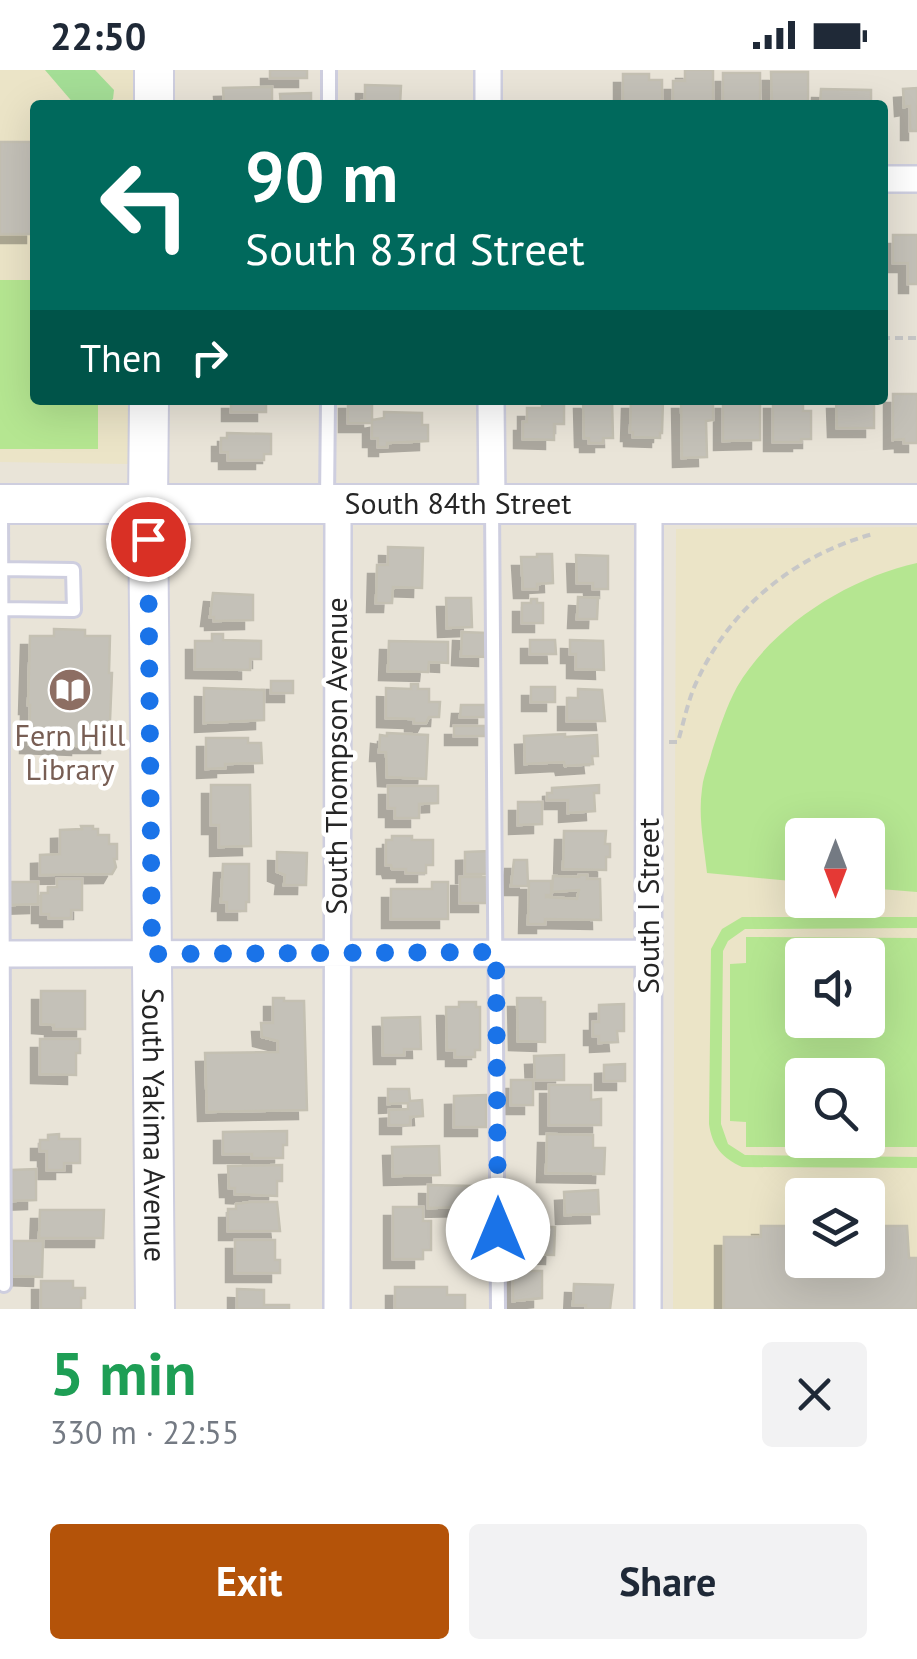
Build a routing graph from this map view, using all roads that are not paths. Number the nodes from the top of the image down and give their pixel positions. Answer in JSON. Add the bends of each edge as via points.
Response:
{"nodes":[{"id":1,"x":329,"y":70,"type":"edge"},
{"id":2,"x":488,"y":70,"type":"edge"},
{"id":3,"x":329,"y":100,"type":"edge"},
{"id":4,"x":488,"y":100,"type":"edge"},
{"id":5,"x":888,"y":179,"type":"edge"},
{"id":6,"x":917,"y":179,"type":"edge"},
{"id":7,"x":149,"y":405,"type":"edge"},
{"id":8,"x":328,"y":405,"type":"edge"},
{"id":9,"x":491,"y":405,"type":"edge"},
{"id":10,"x":148,"y":503,"type":"junction"},
{"id":11,"x":492,"y":503,"type":"junction"},
{"id":12,"x":0,"y":504,"type":"edge"},
{"id":13,"x":332,"y":504,"type":"junction"},
{"id":14,"x":649,"y":504,"type":"junction"},
{"id":15,"x":902,"y":504,"type":"edge"},
{"id":16,"x":1,"y":569,"type":"edge"},
{"id":17,"x":2,"y":609,"type":"edge"},
{"id":18,"x":496,"y":952,"type":"junction"},
{"id":19,"x":648,"y":953,"type":"junction"},
{"id":20,"x":2,"y":954,"type":"edge"},
{"id":21,"x":152,"y":954,"type":"junction"},
{"id":22,"x":337,"y":954,"type":"junction"},
{"id":23,"x":4,"y":1284,"type":"dead end"},
{"id":24,"x":155,"y":1309,"type":"edge"},
{"id":25,"x":337,"y":1309,"type":"edge"},
{"id":26,"x":498,"y":1309,"type":"edge"},
{"id":27,"x":648,"y":1309,"type":"edge"}],
"edges":[{"from":1,"to":3,"type":"lane"},
{"from":2,"to":4,"type":"street"},
{"from":5,"to":6,"type":"street"},
{"from":7,"to":10,"type":"main road","name":"South Yakima Avenue"},
{"from":8,"to":13,"type":"lane"},
{"from":9,"to":11,"type":"street"},
{"from":10,"to":12,"type":"main road","name":"South 84th Street"},
{"from":10,"to":13,"type":"main road","name":"South 84th Street"},
{"from":10,"to":21,"type":"main road","name":"South Yakima Avenue"},
{"from":11,"to":13,"type":"main road","name":"South 84th Street"},
{"from":11,"to":14,"type":"main road","name":"South 84th Street"},
{"from":11,"to":18,"type":"lane"},
{"from":12,"to":16,"type":"lane"},
{"from":13,"to":22,"type":"street","name":"South Thompson Avenue"},
{"from":14,"to":15,"type":"main road","name":"South 84th Street"},
{"from":14,"to":19,"type":"street","name":"South I Street"},
{"from":16,"to":17,"type":"lane"},
{"from":16,"to":17,"type":"lane","via":[[73,570],[74,610]]},
{"from":17,"to":20,"type":"lane"},
{"from":18,"to":19,"type":"street"},
{"from":18,"to":22,"type":"street"},
{"from":18,"to":26,"type":"lane"},
{"from":19,"to":27,"type":"street","name":"South I Street"},
{"from":20,"to":21,"type":"street"},
{"from":20,"to":23,"type":"lane"},
{"from":21,"to":22,"type":"street"},
{"from":21,"to":24,"type":"main road","name":"South Yakima Avenue"},
{"from":22,"to":25,"type":"street","name":"South Thompson Avenue"}]}
